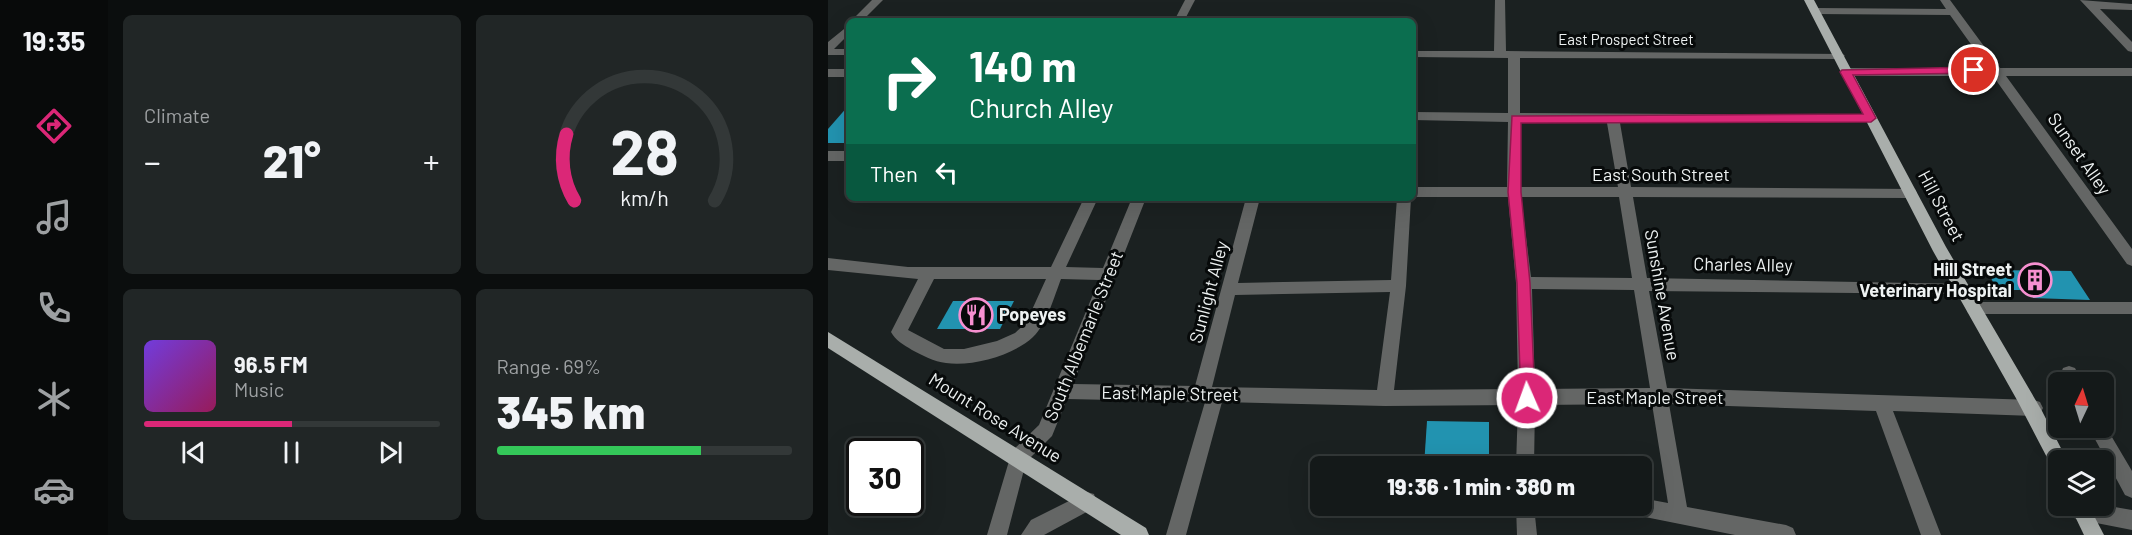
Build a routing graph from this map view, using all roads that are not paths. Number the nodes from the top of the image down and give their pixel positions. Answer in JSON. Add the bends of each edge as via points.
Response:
{"nodes":[{"id":1,"x":878,"y":0,"type":"edge"},
{"id":2,"x":1190,"y":0,"type":"edge"},
{"id":3,"x":1500,"y":0,"type":"edge"},
{"id":4,"x":1809,"y":0,"type":"edge"},
{"id":5,"x":1945,"y":0,"type":"edge"},
{"id":6,"x":2088,"y":3,"type":"edge"},
{"id":7,"x":2132,"y":7,"type":"edge"},
{"id":8,"x":1815,"y":12,"type":"junction"},
{"id":9,"x":1954,"y":12,"type":"junction"},
{"id":10,"x":859,"y":18,"type":"edge"},
{"id":11,"x":1181,"y":18,"type":"edge"},
{"id":12,"x":846,"y":31,"type":"edge"},
{"id":13,"x":2132,"y":49,"type":"edge"},
{"id":14,"x":828,"y":50,"type":"edge"},
{"id":15,"x":846,"y":52,"type":"edge"},
{"id":16,"x":1416,"y":54,"type":"edge"},
{"id":17,"x":1507,"y":54,"type":"junction"},
{"id":18,"x":1839,"y":56,"type":"junction"},
{"id":19,"x":1997,"y":70,"type":"junction"},
{"id":20,"x":1846,"y":72,"type":"junction"},
{"id":21,"x":2132,"y":72,"type":"edge"},
{"id":22,"x":828,"y":73,"type":"edge"},
{"id":23,"x":846,"y":73,"type":"edge"},
{"id":24,"x":1416,"y":116,"type":"edge"},
{"id":25,"x":1871,"y":118,"type":"junction"},
{"id":26,"x":1516,"y":119,"type":"junction"},
{"id":27,"x":1613,"y":120,"type":"junction"},
{"id":28,"x":828,"y":156,"type":"edge"},
{"id":29,"x":846,"y":156,"type":"edge"},
{"id":30,"x":1416,"y":192,"type":"edge"},
{"id":31,"x":1514,"y":192,"type":"junction"},
{"id":32,"x":1623,"y":193,"type":"junction"},
{"id":33,"x":1910,"y":194,"type":"junction"},
{"id":34,"x":1090,"y":201,"type":"edge"},
{"id":35,"x":1138,"y":201,"type":"edge"},
{"id":36,"x":1252,"y":201,"type":"edge"},
{"id":37,"x":1404,"y":201,"type":"edge"},
{"id":38,"x":2132,"y":260,"type":"edge"},
{"id":39,"x":836,"y":265,"type":"edge"},
{"id":40,"x":929,"y":273,"type":"junction"},
{"id":41,"x":1056,"y":273,"type":"junction"},
{"id":42,"x":1108,"y":274,"type":"junction"},
{"id":43,"x":828,"y":278,"type":"edge"},
{"id":44,"x":1524,"y":283,"type":"junction"},
{"id":45,"x":1639,"y":283,"type":"junction"},
{"id":46,"x":1398,"y":286,"type":"junction"},
{"id":47,"x":1961,"y":288,"type":"junction"},
{"id":48,"x":1230,"y":289,"type":"junction"},
{"id":49,"x":2132,"y":308,"type":"edge"},
{"id":50,"x":1974,"y":309,"type":"junction"},
{"id":51,"x":828,"y":339,"type":"edge"},
{"id":52,"x":1061,"y":392,"type":"junction"},
{"id":53,"x":1208,"y":396,"type":"junction"},
{"id":54,"x":1661,"y":396,"type":"junction"},
{"id":55,"x":1384,"y":398,"type":"junction"},
{"id":56,"x":1527,"y":398,"type":"junction"},
{"id":57,"x":1882,"y":404,"type":"junction"},
{"id":58,"x":2034,"y":408,"type":"junction"},
{"id":59,"x":2104,"y":438,"type":"edge"},
{"id":60,"x":2053,"y":450,"type":"edge"},
{"id":61,"x":1525,"y":456,"type":"edge"},
{"id":62,"x":1018,"y":457,"type":"junction"},
{"id":63,"x":2132,"y":489,"type":"edge"},
{"id":64,"x":1087,"y":501,"type":"junction"},
{"id":65,"x":1652,"y":509,"type":"edge"},
{"id":66,"x":1679,"y":513,"type":"junction"},
{"id":67,"x":1526,"y":516,"type":"edge"},
{"id":68,"x":2084,"y":516,"type":"edge"},
{"id":69,"x":2114,"y":516,"type":"edge"},
{"id":70,"x":2132,"y":520,"type":"edge"},
{"id":71,"x":997,"y":535,"type":"edge"},
{"id":72,"x":1030,"y":535,"type":"edge"},
{"id":73,"x":1139,"y":535,"type":"edge"},
{"id":74,"x":1176,"y":535,"type":"edge"},
{"id":75,"x":1527,"y":535,"type":"edge"},
{"id":76,"x":1786,"y":535,"type":"edge"},
{"id":77,"x":1931,"y":535,"type":"edge"},
{"id":78,"x":2094,"y":535,"type":"edge"}],
"edges":[{"from":1,"to":10,"type":"street"},
{"from":2,"to":11,"type":"street"},
{"from":3,"to":17,"type":"street"},
{"from":4,"to":8,"type":"main road","name":"Hill Street"},
{"from":5,"to":9,"type":"street","name":"Sunset Alley"},
{"from":6,"to":7,"type":"street"},
{"from":6,"to":13,"type":"street"},
{"from":8,"to":9,"type":"street"},
{"from":8,"to":18,"type":"main road","name":"Hill Street"},
{"from":9,"to":19,"type":"street","name":"Sunset Alley"},
{"from":12,"to":14,"type":"street"},
{"from":14,"to":15,"type":"street"},
{"from":16,"to":17,"type":"street","name":"East Prospect Street"},
{"from":17,"to":18,"type":"street","name":"East Prospect Street"},
{"from":17,"to":26,"type":"street"},
{"from":18,"to":20,"type":"main road","name":"Hill Street"},
{"from":19,"to":20,"type":"street"},
{"from":19,"to":21,"type":"street"},
{"from":19,"to":38,"type":"street","name":"Sunset Alley"},
{"from":20,"to":25,"type":"main road","name":"Hill Street"},
{"from":22,"to":23,"type":"street"},
{"from":24,"to":26,"type":"street"},
{"from":25,"to":27,"type":"street"},
{"from":25,"to":33,"type":"main road","name":"Hill Street"},
{"from":26,"to":27,"type":"street"},
{"from":26,"to":31,"type":"street"},
{"from":27,"to":32,"type":"street","name":"Sunshine Avenue"},
{"from":28,"to":29,"type":"street"},
{"from":30,"to":31,"type":"street","name":"East South Street"},
{"from":31,"to":32,"type":"street","name":"East South Street"},
{"from":31,"to":44,"type":"street"},
{"from":32,"to":33,"type":"street","name":"East South Street"},
{"from":32,"to":45,"type":"street","name":"Sunshine Avenue"},
{"from":33,"to":47,"type":"main road","name":"Hill Street"},
{"from":34,"to":41,"type":"street"},
{"from":35,"to":42,"type":"street","name":"South Albemarle Street"},
{"from":36,"to":48,"type":"street","name":"Sunlight Alley"},
{"from":37,"to":46,"type":"street"},
{"from":39,"to":40,"type":"street"},
{"from":39,"to":43,"type":"street"},
{"from":40,"to":41,"type":"street"},
{"from":40,"to":41,"type":"street","via":[[899,332],[944,356],[978,354],[1029,332]]},
{"from":41,"to":42,"type":"street"},
{"from":42,"to":52,"type":"street","name":"South Albemarle Street"},
{"from":44,"to":45,"type":"street","name":"Charles Alley"},
{"from":44,"to":56,"type":"street"},
{"from":45,"to":47,"type":"street","name":"Charles Alley"},
{"from":45,"to":54,"type":"street","name":"Sunshine Avenue"},
{"from":46,"to":48,"type":"street"},
{"from":46,"to":55,"type":"street"},
{"from":47,"to":50,"type":"main road","name":"Hill Street"},
{"from":48,"to":53,"type":"street","name":"Sunlight Alley"},
{"from":49,"to":50,"type":"street"},
{"from":50,"to":58,"type":"main road","name":"Hill Street"},
{"from":51,"to":62,"type":"main road","name":"Mount Rose Avenue"},
{"from":52,"to":53,"type":"street","name":"East Maple Street"},
{"from":52,"to":62,"type":"street","name":"South Albemarle Street","via":[[1047,430]]},
{"from":53,"to":55,"type":"street","name":"East Maple Street"},
{"from":53,"to":74,"type":"street","name":"Sunlight Alley"},
{"from":54,"to":56,"type":"street","name":"East Maple Street"},
{"from":54,"to":57,"type":"street","name":"East Maple Street"},
{"from":54,"to":66,"type":"street","name":"Sunshine Avenue"},
{"from":55,"to":56,"type":"street","name":"East Maple Street"},
{"from":56,"to":61,"type":"street"},
{"from":57,"to":58,"type":"street","name":"East Maple Street"},
{"from":57,"to":77,"type":"street"},
{"from":58,"to":60,"type":"main road","name":"Hill Street"},
{"from":59,"to":63,"type":"street"},
{"from":62,"to":64,"type":"main road","name":"Mount Rose Avenue"},
{"from":62,"to":71,"type":"street"},
{"from":64,"to":72,"type":"street"},
{"from":64,"to":73,"type":"main road","name":"Mount Rose Avenue"},
{"from":65,"to":66,"type":"street"},
{"from":66,"to":76,"type":"street"},
{"from":67,"to":75,"type":"street"},
{"from":68,"to":78,"type":"main road"},
{"from":69,"to":70,"type":"street"}]}
